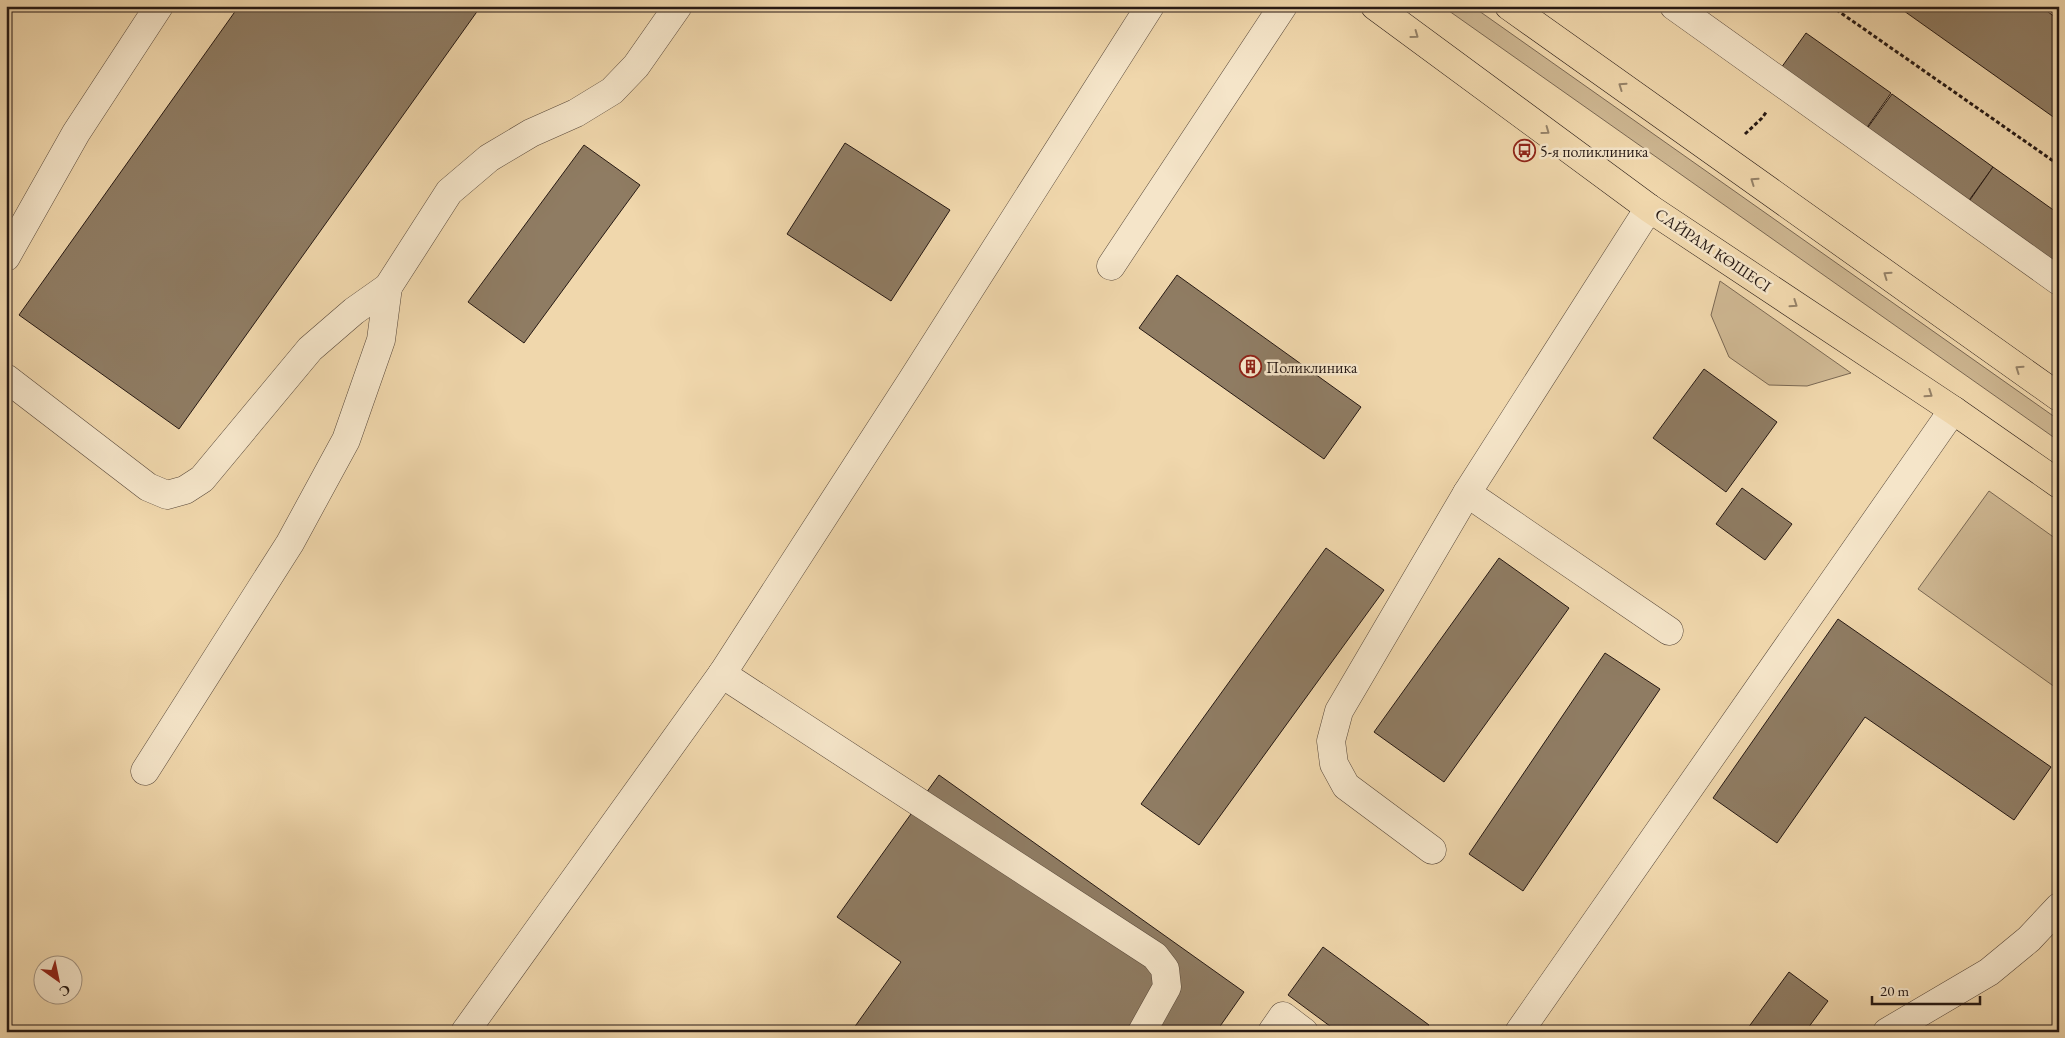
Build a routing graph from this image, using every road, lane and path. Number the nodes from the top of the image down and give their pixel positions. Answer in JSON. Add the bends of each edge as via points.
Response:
{"nodes":[{"id":1,"x":159,"y":6,"type":"edge"},
{"id":2,"x":678,"y":6,"type":"edge"},
{"id":3,"x":1150,"y":6,"type":"edge"},
{"id":4,"x":1284,"y":6,"type":"edge"},
{"id":5,"x":1376,"y":6,"type":"edge"},
{"id":6,"x":1509,"y":6,"type":"edge"},
{"id":7,"x":1832,"y":6,"type":"edge"},
{"id":8,"x":1688,"y":10,"type":"edge"},
{"id":9,"x":2059,"y":165,"type":"edge"},
{"id":10,"x":1649,"y":208,"type":"junction"},
{"id":11,"x":6,"y":257,"type":"edge"},
{"id":12,"x":1111,"y":266,"type":"dead end"},
{"id":13,"x":2059,"y":281,"type":"edge"},
{"id":14,"x":388,"y":287,"type":"junction"},
{"id":15,"x":6,"y":378,"type":"edge"},
{"id":16,"x":2059,"y":397,"type":"edge"},
{"id":17,"x":1953,"y":410,"type":"junction"},
{"id":18,"x":2059,"y":484,"type":"edge"},
{"id":19,"x":1467,"y":493,"type":"junction"},
{"id":20,"x":1669,"y":631,"type":"dead end"},
{"id":21,"x":722,"y":674,"type":"junction"},
{"id":22,"x":145,"y":771,"type":"dead end"},
{"id":23,"x":1432,"y":850,"type":"dead end"},
{"id":24,"x":2059,"y":907,"type":"edge"},
{"id":25,"x":1914,"y":1025,"type":"edge"},
{"id":26,"x":465,"y":1032,"type":"edge"},
{"id":27,"x":1142,"y":1032,"type":"edge"},
{"id":28,"x":1272,"y":1032,"type":"edge"},
{"id":29,"x":1304,"y":1032,"type":"edge"},
{"id":30,"x":1519,"y":1032,"type":"edge"},
{"id":31,"x":1887,"y":1032,"type":"edge"}],
"edges":[{"from":1,"to":11,"type":"street","via":[[76,133]]},
{"from":2,"to":14,"type":"street","via":[[636,66],[612,91],[489,158],[450,192]]},
{"from":3,"to":21,"type":"street"},
{"from":4,"to":12,"type":"street"},
{"from":5,"to":10,"type":"main road","name":"САЙРАМ КӨШЕСІ","one_way":true},
{"from":16,"to":6,"type":"main road","one_way":true},
{"from":7,"to":9,"type":"path"},
{"from":8,"to":13,"type":"street"},
{"from":10,"to":17,"type":"main road","name":"САЙРАМ КӨШЕСІ","one_way":true},
{"from":10,"to":19,"type":"street"},
{"from":14,"to":15,"type":"street","via":[[310,349],[202,479],[185,490],[167,495],[148,487]]},
{"from":14,"to":22,"type":"street","via":[[381,340],[346,440],[290,543]]},
{"from":17,"to":18,"type":"main road","name":"САЙРАМ КӨШЕСІ"},
{"from":17,"to":30,"type":"street"},
{"from":19,"to":20,"type":"street"},
{"from":19,"to":23,"type":"street","via":[[1339,711],[1331,741],[1334,764],[1346,786]]},
{"from":21,"to":26,"type":"street"},
{"from":21,"to":27,"type":"street","via":[[1155,956],[1165,970],[1167,987]]},
{"from":24,"to":25,"type":"street","via":[[2029,939],[1989,972]]},
{"from":25,"to":31,"type":"street"},
{"from":28,"to":29,"type":"street","via":[[1283,1016]]}]}
